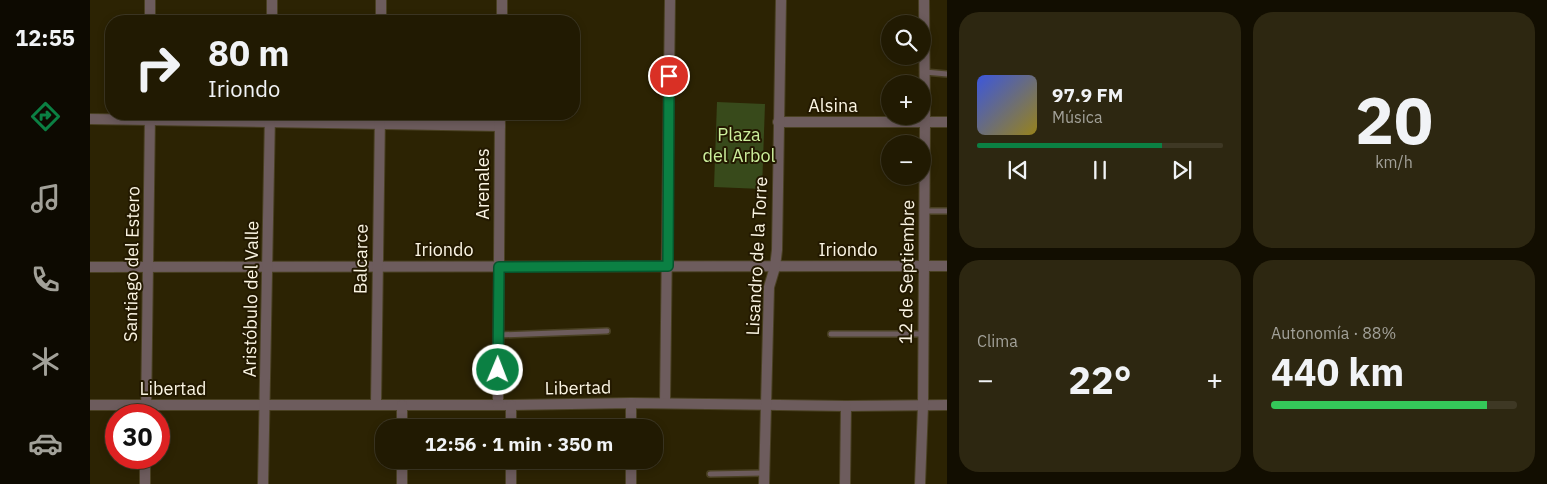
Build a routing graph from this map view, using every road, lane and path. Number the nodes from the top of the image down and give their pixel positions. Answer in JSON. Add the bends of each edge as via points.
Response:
{"nodes":[{"id":1,"x":150,"y":0,"type":"edge"},
{"id":2,"x":272,"y":0,"type":"edge"},
{"id":3,"x":381,"y":0,"type":"edge"},
{"id":4,"x":502,"y":0,"type":"edge"},
{"id":5,"x":670,"y":0,"type":"edge"},
{"id":6,"x":781,"y":0,"type":"edge"},
{"id":7,"x":924,"y":0,"type":"edge"},
{"id":8,"x":150,"y":15,"type":"edge"},
{"id":9,"x":272,"y":15,"type":"edge"},
{"id":10,"x":381,"y":15,"type":"edge"},
{"id":11,"x":502,"y":15,"type":"edge"},
{"id":12,"x":925,"y":72,"type":"joint"},
{"id":13,"x":947,"y":74,"type":"edge"},
{"id":14,"x":105,"y":118,"type":"edge"},
{"id":15,"x":90,"y":119,"type":"edge"},
{"id":16,"x":150,"y":120,"type":"edge"},
{"id":17,"x":270,"y":120,"type":"edge"},
{"id":18,"x":380,"y":120,"type":"edge"},
{"id":19,"x":410,"y":120,"type":"edge"},
{"id":20,"x":500,"y":120,"type":"edge"},
{"id":21,"x":778,"y":122,"type":"junction"},
{"id":22,"x":881,"y":122,"type":"edge"},
{"id":23,"x":931,"y":122,"type":"edge"},
{"id":24,"x":947,"y":122,"type":"edge"},
{"id":25,"x":925,"y":125,"type":"edge"},
{"id":26,"x":500,"y":126,"type":"junction"},
{"id":27,"x":924,"y":211,"type":"junction"},
{"id":28,"x":947,"y":211,"type":"edge"},
{"id":29,"x":377,"y":266,"type":"junction"},
{"id":30,"x":668,"y":266,"type":"junction"},
{"id":31,"x":775,"y":266,"type":"junction"},
{"id":32,"x":923,"y":266,"type":"junction"},
{"id":33,"x":947,"y":266,"type":"edge"},
{"id":34,"x":90,"y":267,"type":"edge"},
{"id":35,"x":268,"y":267,"type":"junction"},
{"id":36,"x":499,"y":267,"type":"junction"},
{"id":37,"x":148,"y":268,"type":"junction"},
{"id":38,"x":607,"y":330,"type":"dead end"},
{"id":39,"x":831,"y":334,"type":"dead end"},
{"id":40,"x":922,"y":334,"type":"junction"},
{"id":41,"x":499,"y":335,"type":"junction"},
{"id":42,"x":631,"y":403,"type":"junction"},
{"id":43,"x":665,"y":403,"type":"junction"},
{"id":44,"x":146,"y":404,"type":"edge"},
{"id":45,"x":376,"y":404,"type":"junction"},
{"id":46,"x":90,"y":405,"type":"edge"},
{"id":47,"x":264,"y":405,"type":"junction"},
{"id":48,"x":402,"y":405,"type":"junction"},
{"id":49,"x":498,"y":405,"type":"junction"},
{"id":50,"x":511,"y":405,"type":"junction"},
{"id":51,"x":766,"y":405,"type":"junction"},
{"id":52,"x":947,"y":405,"type":"edge"},
{"id":53,"x":105,"y":406,"type":"edge"},
{"id":54,"x":846,"y":406,"type":"junction"},
{"id":55,"x":923,"y":406,"type":"junction"},
{"id":56,"x":170,"y":409,"type":"edge"},
{"id":57,"x":402,"y":419,"type":"edge"},
{"id":58,"x":511,"y":419,"type":"edge"},
{"id":59,"x":631,"y":419,"type":"edge"},
{"id":60,"x":145,"y":469,"type":"edge"},
{"id":61,"x":402,"y":469,"type":"edge"},
{"id":62,"x":511,"y":469,"type":"edge"},
{"id":63,"x":631,"y":469,"type":"edge"},
{"id":64,"x":764,"y":472,"type":"junction"},
{"id":65,"x":710,"y":474,"type":"dead end"},
{"id":66,"x":145,"y":484,"type":"edge"},
{"id":67,"x":263,"y":484,"type":"edge"},
{"id":68,"x":402,"y":484,"type":"edge"},
{"id":69,"x":511,"y":484,"type":"edge"},
{"id":70,"x":631,"y":484,"type":"edge"},
{"id":71,"x":764,"y":484,"type":"edge"},
{"id":72,"x":845,"y":484,"type":"edge"},
{"id":73,"x":920,"y":484,"type":"edge"}],
"edges":[{"from":1,"to":8,"type":"street"},
{"from":2,"to":9,"type":"street"},
{"from":3,"to":10,"type":"street"},
{"from":4,"to":11,"type":"street"},
{"from":5,"to":30,"type":"street"},
{"from":6,"to":21,"type":"street","name":"Lisandro de la Torre"},
{"from":7,"to":12,"type":"street","name":"12 de Septiembre"},
{"from":12,"to":13,"type":"lane"},
{"from":14,"to":15,"type":"street"},
{"from":16,"to":37,"type":"street","name":"Santiago del Estero"},
{"from":17,"to":35,"type":"street","name":"Aristóbulo del Valle"},
{"from":18,"to":29,"type":"street","name":"Balcarce"},
{"from":19,"to":26,"type":"street"},
{"from":20,"to":26,"type":"street","name":"Arenales"},
{"from":21,"to":22,"type":"street","name":"Alsina"},
{"from":21,"to":31,"type":"street","name":"Lisandro de la Torre"},
{"from":23,"to":24,"type":"street","name":"Alsina"},
{"from":25,"to":27,"type":"street","name":"12 de Septiembre"},
{"from":26,"to":36,"type":"street","name":"Arenales"},
{"from":27,"to":28,"type":"lane"},
{"from":27,"to":32,"type":"street","name":"12 de Septiembre"},
{"from":29,"to":35,"type":"street","name":"Iriondo"},
{"from":29,"to":36,"type":"street","name":"Iriondo"},
{"from":29,"to":45,"type":"street","name":"Balcarce"},
{"from":30,"to":31,"type":"street","name":"Iriondo"},
{"from":30,"to":36,"type":"street","name":"Iriondo"},
{"from":30,"to":43,"type":"street"},
{"from":31,"to":32,"type":"street","name":"Iriondo"},
{"from":31,"to":51,"type":"street","name":"Lisandro de la Torre","via":[[769,287]]},
{"from":32,"to":33,"type":"street","name":"Iriondo"},
{"from":32,"to":40,"type":"street","name":"12 de Septiembre"},
{"from":34,"to":37,"type":"street","name":"Iriondo"},
{"from":35,"to":37,"type":"street","name":"Iriondo"},
{"from":35,"to":47,"type":"street","name":"Aristóbulo del Valle"},
{"from":36,"to":41,"type":"street","name":"Arenales"},
{"from":37,"to":44,"type":"street","name":"Santiago del Estero"},
{"from":38,"to":41,"type":"lane"},
{"from":39,"to":40,"type":"lane"},
{"from":40,"to":55,"type":"street","name":"12 de Septiembre"},
{"from":41,"to":49,"type":"street","name":"Arenales"},
{"from":42,"to":43,"type":"street","name":"Libertad"},
{"from":42,"to":50,"type":"street","name":"Libertad"},
{"from":42,"to":59,"type":"street"},
{"from":43,"to":51,"type":"street","name":"Libertad"},
{"from":45,"to":47,"type":"street","name":"Libertad"},
{"from":45,"to":48,"type":"street","name":"Libertad"},
{"from":46,"to":53,"type":"street","name":"Libertad"},
{"from":47,"to":56,"type":"street","name":"Libertad"},
{"from":47,"to":67,"type":"street","name":"Aristóbulo del Valle"},
{"from":48,"to":49,"type":"street","name":"Libertad"},
{"from":48,"to":57,"type":"street"},
{"from":49,"to":50,"type":"street","name":"Libertad"},
{"from":50,"to":58,"type":"street"},
{"from":51,"to":54,"type":"street","name":"Libertad"},
{"from":51,"to":64,"type":"street","name":"Lisandro de la Torre"},
{"from":52,"to":55,"type":"street","name":"Libertad"},
{"from":54,"to":55,"type":"street","name":"Libertad"},
{"from":54,"to":72,"type":"street"},
{"from":55,"to":73,"type":"street","name":"12 de Septiembre"},
{"from":60,"to":66,"type":"street"},
{"from":61,"to":68,"type":"street"},
{"from":62,"to":69,"type":"street"},
{"from":63,"to":70,"type":"street"},
{"from":64,"to":65,"type":"lane"},
{"from":64,"to":71,"type":"street","name":"Lisandro de la Torre"}]}
